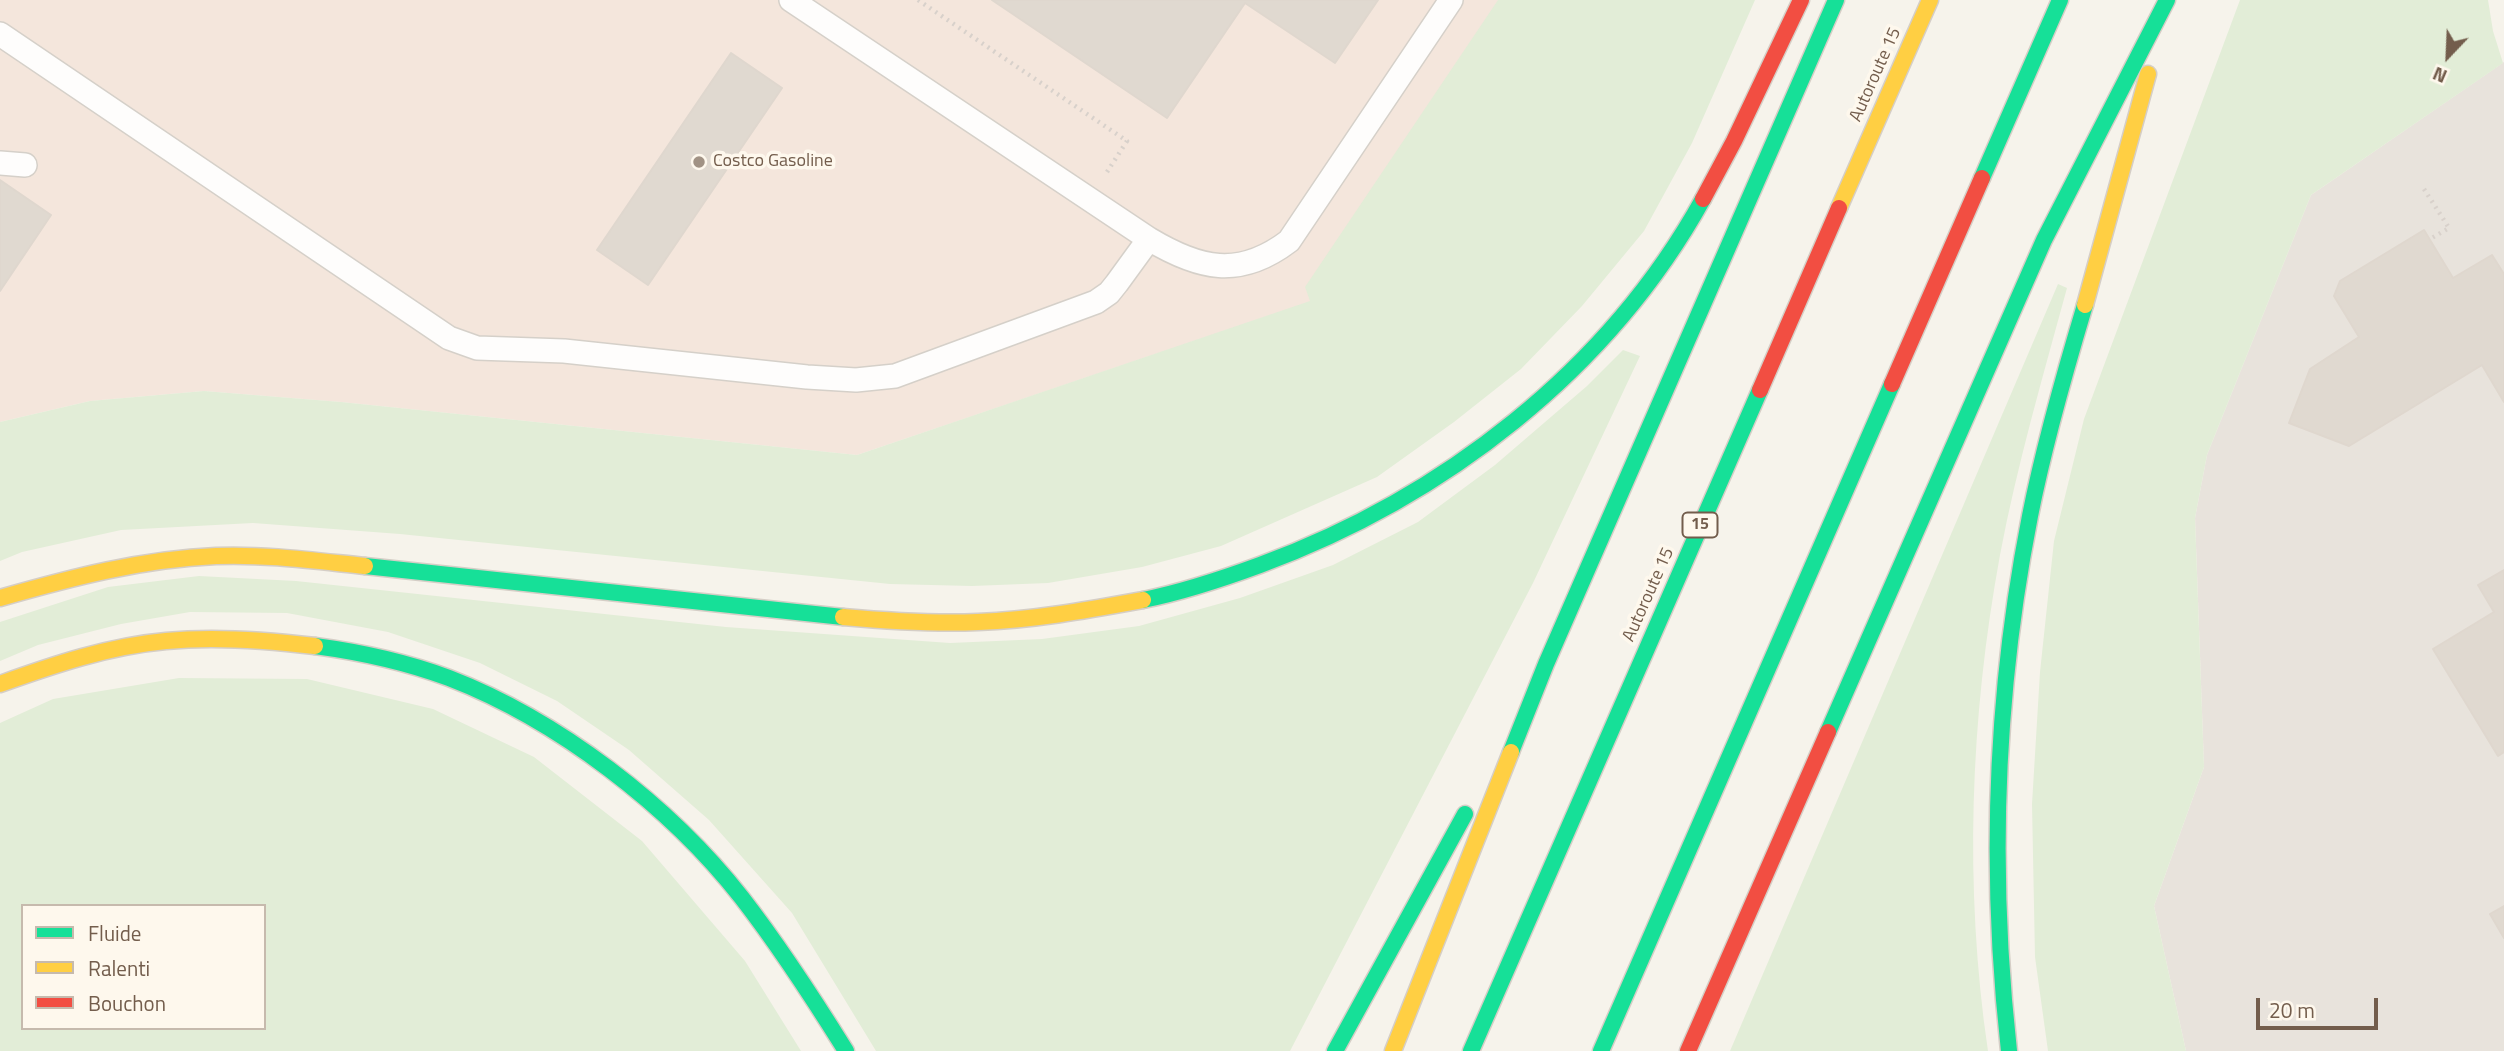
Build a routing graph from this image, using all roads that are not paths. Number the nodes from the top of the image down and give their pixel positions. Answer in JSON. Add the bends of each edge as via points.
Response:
{"nodes":[{"id":1,"x":791,"y":0,"type":"edge"},
{"id":2,"x":1451,"y":0,"type":"edge"},
{"id":3,"x":1801,"y":0,"type":"edge"},
{"id":4,"x":1836,"y":0,"type":"edge"},
{"id":5,"x":1930,"y":0,"type":"edge"},
{"id":6,"x":2060,"y":0,"type":"edge"},
{"id":7,"x":2168,"y":0,"type":"edge"},
{"id":8,"x":0,"y":34,"type":"edge"},
{"id":9,"x":0,"y":163,"type":"edge"},
{"id":10,"x":25,"y":164,"type":"dead end"},
{"id":11,"x":1149,"y":239,"type":"junction"},
{"id":12,"x":0,"y":598,"type":"edge"},
{"id":13,"x":1546,"y":664,"type":"junction"},
{"id":14,"x":0,"y":684,"type":"edge"},
{"id":15,"x":846,"y":1051,"type":"edge"},
{"id":16,"x":1335,"y":1051,"type":"edge"},
{"id":17,"x":1393,"y":1051,"type":"edge"},
{"id":18,"x":1471,"y":1051,"type":"edge"},
{"id":19,"x":1601,"y":1051,"type":"edge"},
{"id":20,"x":1688,"y":1051,"type":"edge"},
{"id":21,"x":2009,"y":1051,"type":"edge"}],
"edges":[{"from":1,"to":11,"type":"lane"},
{"from":2,"to":11,"type":"lane","via":[[1289,241],[1253,261],[1212,265],[1192,262]]},
{"from":3,"to":12,"type":"highway","via":[[1694,215],[1656,275],[1590,353],[1505,430],[1442,476],[1326,539],[1203,586],[1116,606],[1033,618],[901,621],[350,563],[215,556],[108,569]]},
{"from":4,"to":13,"type":"highway"},
{"from":5,"to":18,"type":"highway","name":"Autoroute 15","number":"15"},
{"from":6,"to":19,"type":"highway"},
{"from":7,"to":20,"type":"highway","via":[[2044,240]]},
{"from":7,"to":21,"type":"highway","via":[[2024,543],[2004,693],[1998,801],[1997,875]]},
{"from":8,"to":11,"type":"lane","via":[[449,338],[477,348],[564,351],[818,378],[895,376],[1096,302],[1117,283]]},
{"from":9,"to":10,"type":"lane"},
{"from":13,"to":16,"type":"highway"},
{"from":13,"to":17,"type":"highway"},
{"from":14,"to":15,"type":"highway","via":[[73,660],[155,642],[234,639],[358,651],[480,690],[599,759],[668,818],[760,919]]}]}
